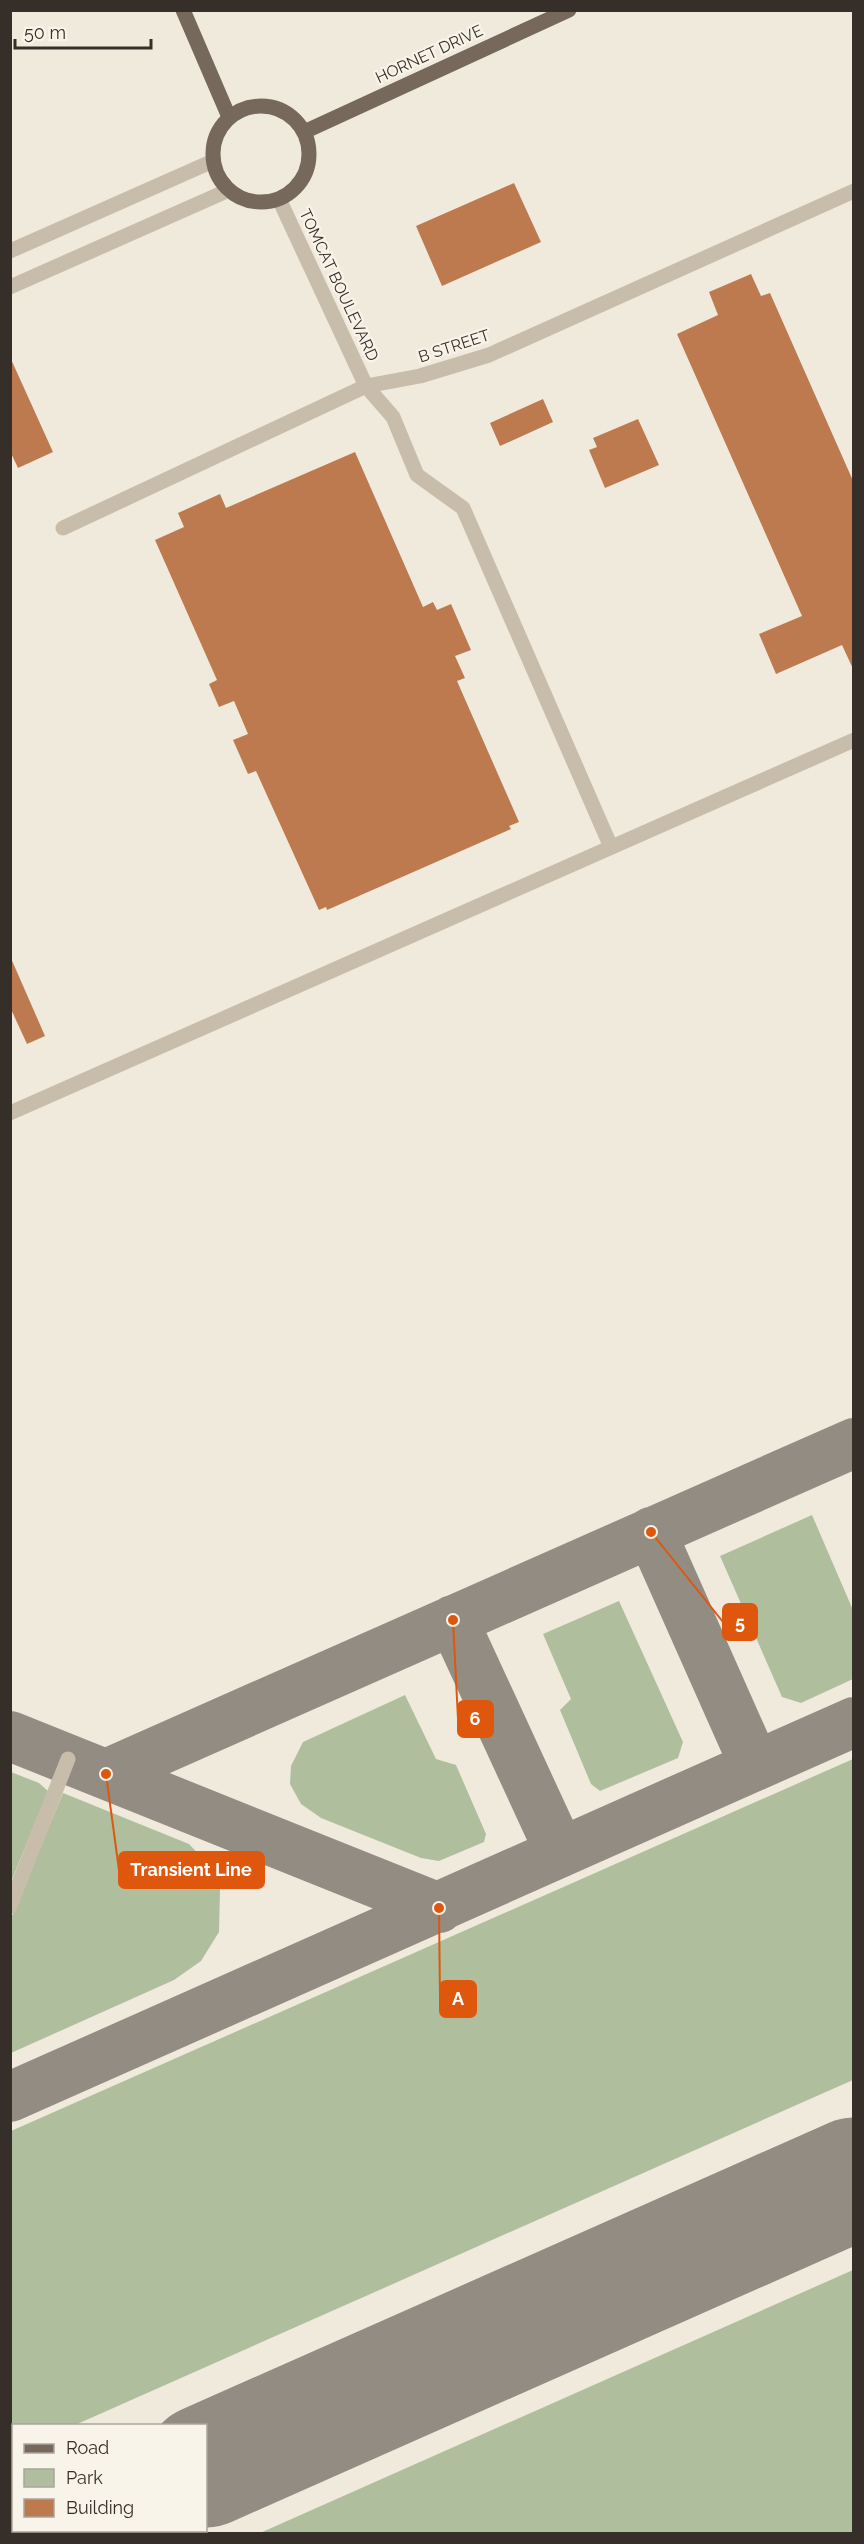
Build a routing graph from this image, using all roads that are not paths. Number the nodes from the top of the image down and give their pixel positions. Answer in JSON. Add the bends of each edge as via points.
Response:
{"nodes":[{"id":1,"x":183,"y":10,"type":"edge"},
{"id":2,"x":569,"y":10,"type":"edge"},
{"id":3,"x":229,"y":117,"type":"junction"},
{"id":4,"x":304,"y":132,"type":"junction"},
{"id":5,"x":213,"y":161,"type":"junction"},
{"id":6,"x":229,"y":190,"type":"junction"},
{"id":7,"x":854,"y":190,"type":"edge"},
{"id":8,"x":279,"y":198,"type":"junction"},
{"id":9,"x":10,"y":251,"type":"edge"},
{"id":10,"x":10,"y":287,"type":"edge"},
{"id":11,"x":366,"y":386,"type":"junction"},
{"id":12,"x":63,"y":528,"type":"dead end"},
{"id":13,"x":854,"y":740,"type":"edge"},
{"id":14,"x":611,"y":847,"type":"junction"},
{"id":15,"x":10,"y":1113,"type":"edge"},
{"id":16,"x":68,"y":1759,"type":"dead end"},
{"id":17,"x":10,"y":1906,"type":"edge"}],
"edges":[{"from":1,"to":3,"type":"main road"},
{"from":2,"to":4,"type":"main road","name":"HORNET DRIVE"},
{"from":3,"to":4,"type":"main road","via":[[256,105],[271,106],[296,120]]},
{"from":3,"to":5,"type":"main road","via":[[215,137]]},
{"from":4,"to":8,"type":"main road","via":[[309,163],[298,184]]},
{"from":5,"to":6,"type":"main road","via":[[218,177]]},
{"from":5,"to":9,"type":"street"},
{"from":6,"to":8,"type":"main road","via":[[253,202]]},
{"from":6,"to":10,"type":"street"},
{"from":7,"to":11,"type":"street","name":"B STREET","via":[[489,355],[420,376]]},
{"from":8,"to":11,"type":"street","name":"TOMCAT BOULEVARD"},
{"from":11,"to":12,"type":"street","name":"B STREET"},
{"from":11,"to":14,"type":"street","name":"TOMCAT BOULEVARD","via":[[393,417],[417,475],[463,508]]},
{"from":13,"to":14,"type":"street"},
{"from":14,"to":15,"type":"street"},
{"from":16,"to":17,"type":"street"}]}
